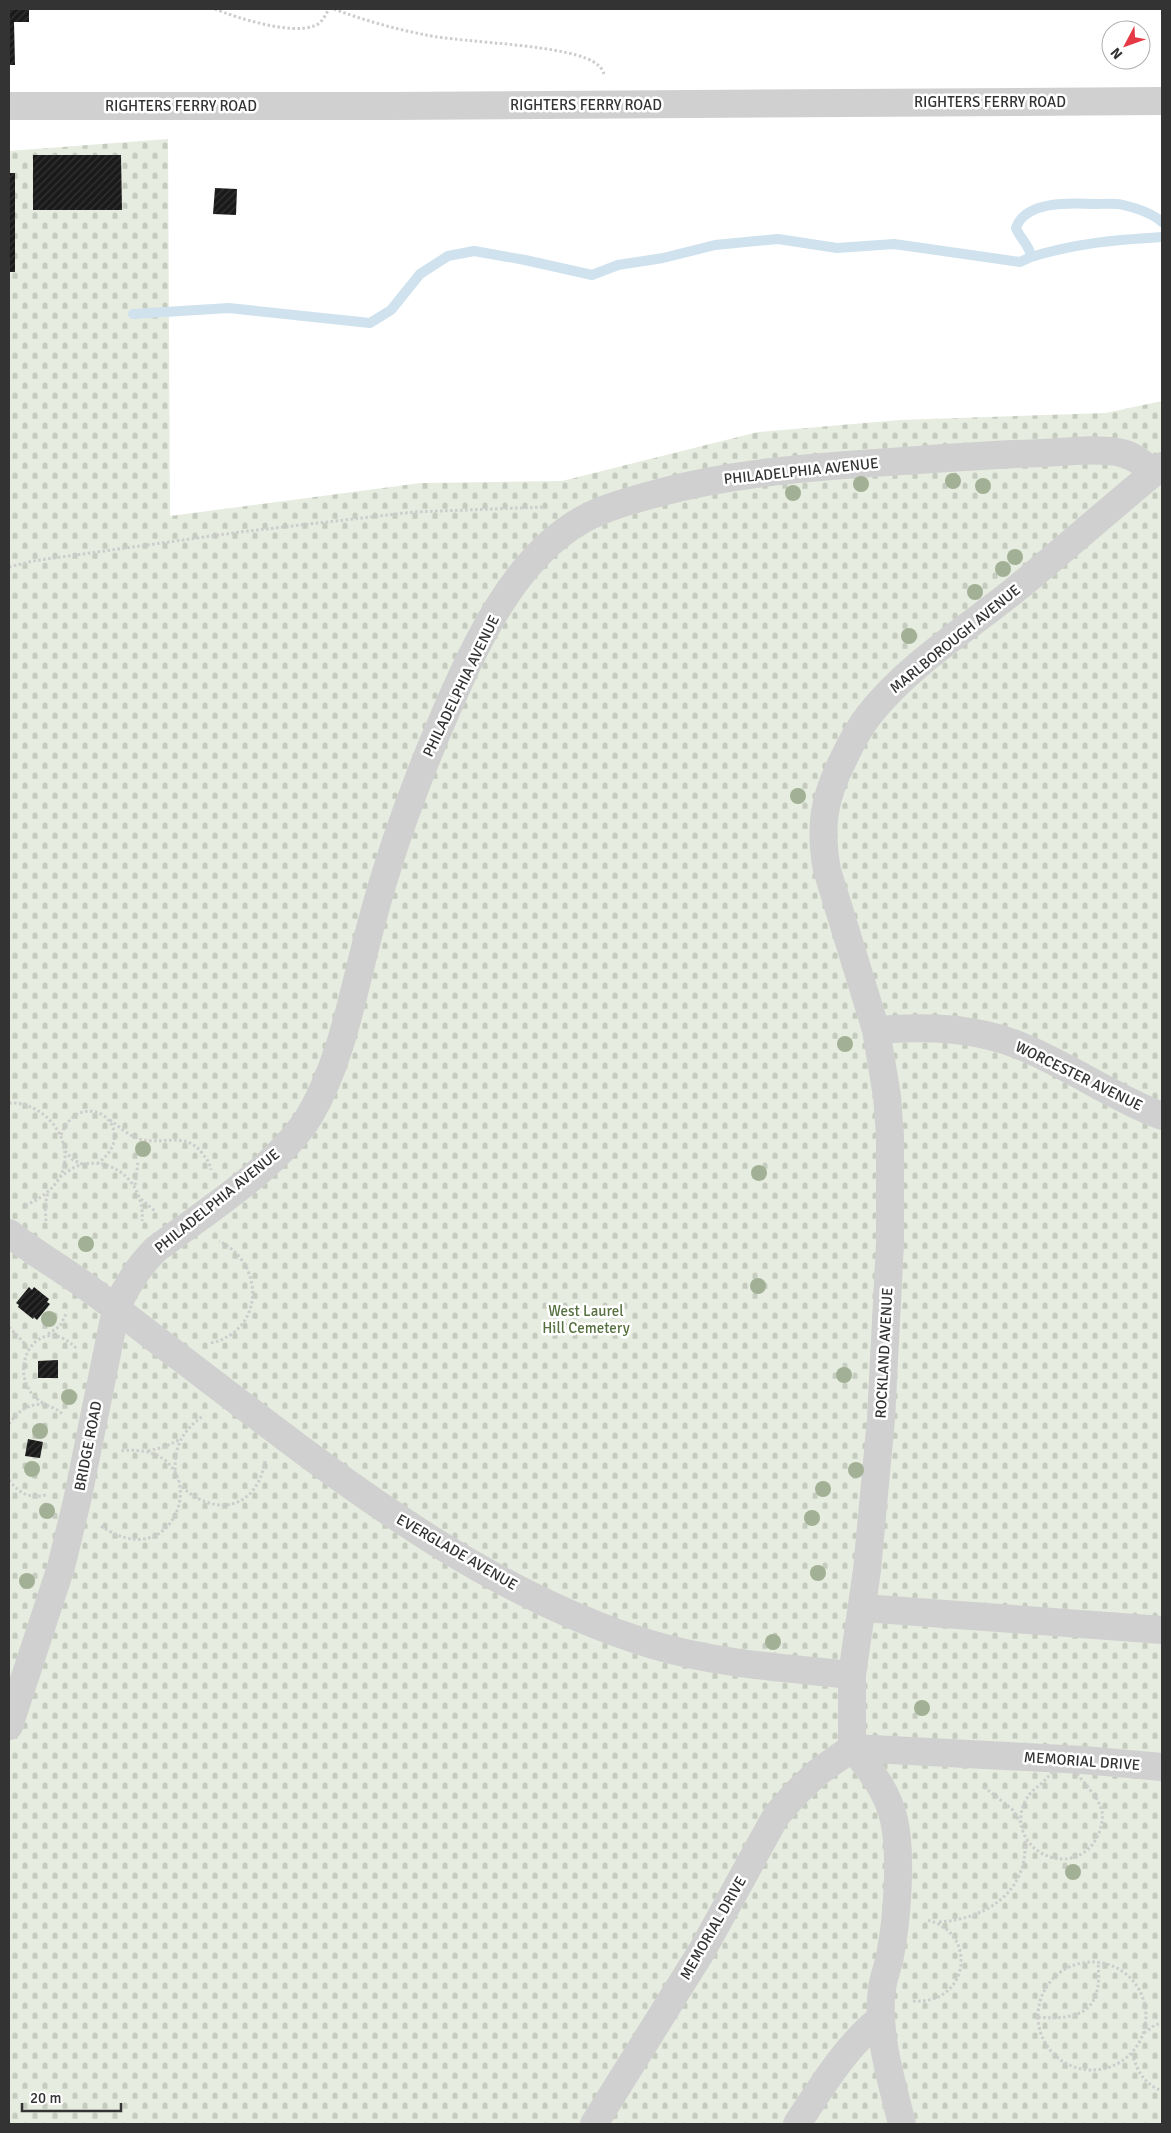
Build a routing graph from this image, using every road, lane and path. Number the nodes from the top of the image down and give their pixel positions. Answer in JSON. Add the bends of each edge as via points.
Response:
{"nodes":[{"id":1,"x":214,"y":9,"type":"edge"},
{"id":2,"x":329,"y":9,"type":"edge"},
{"id":3,"x":334,"y":9,"type":"edge"},
{"id":4,"x":606,"y":77,"type":"dead end"},
{"id":5,"x":1162,"y":101,"type":"edge"},
{"id":6,"x":9,"y":106,"type":"edge"},
{"id":7,"x":1158,"y":470,"type":"edge"},
{"id":8,"x":587,"y":517,"type":"junction"},
{"id":9,"x":9,"y":567,"type":"edge"},
{"id":10,"x":876,"y":1030,"type":"junction"},
{"id":11,"x":9,"y":1103,"type":"edge"},
{"id":12,"x":1162,"y":1116,"type":"edge"},
{"id":13,"x":110,"y":1120,"type":"junction"},
{"id":14,"x":60,"y":1135,"type":"junction"},
{"id":15,"x":64,"y":1151,"type":"junction"},
{"id":16,"x":138,"y":1162,"type":"dead end"},
{"id":17,"x":98,"y":1163,"type":"junction"},
{"id":18,"x":82,"y":1164,"type":"junction"},
{"id":19,"x":60,"y":1177,"type":"junction"},
{"id":20,"x":135,"y":1185,"type":"junction"},
{"id":21,"x":141,"y":1200,"type":"junction"},
{"id":22,"x":18,"y":1206,"type":"dead end"},
{"id":23,"x":205,"y":1212,"type":"junction"},
{"id":24,"x":159,"y":1214,"type":"dead end"},
{"id":25,"x":141,"y":1228,"type":"dead end"},
{"id":26,"x":180,"y":1231,"type":"junction"},
{"id":27,"x":9,"y":1233,"type":"edge"},
{"id":28,"x":116,"y":1309,"type":"junction"},
{"id":29,"x":9,"y":1327,"type":"edge"},
{"id":30,"x":26,"y":1345,"type":"junction"},
{"id":31,"x":163,"y":1345,"type":"junction"},
{"id":32,"x":23,"y":1349,"type":"dead end"},
{"id":33,"x":101,"y":1382,"type":"junction"},
{"id":34,"x":27,"y":1394,"type":"dead end"},
{"id":35,"x":233,"y":1399,"type":"junction"},
{"id":36,"x":43,"y":1403,"type":"junction"},
{"id":37,"x":264,"y":1422,"type":"junction"},
{"id":38,"x":9,"y":1424,"type":"edge"},
{"id":39,"x":179,"y":1440,"type":"junction"},
{"id":40,"x":147,"y":1451,"type":"junction"},
{"id":41,"x":84,"y":1460,"type":"junction"},
{"id":42,"x":175,"y":1470,"type":"junction"},
{"id":43,"x":181,"y":1487,"type":"junction"},
{"id":44,"x":77,"y":1501,"type":"junction"},
{"id":45,"x":862,"y":1608,"type":"junction"},
{"id":46,"x":1162,"y":1630,"type":"edge"},
{"id":47,"x":852,"y":1675,"type":"junction"},
{"id":48,"x":13,"y":1701,"type":"edge"},
{"id":49,"x":9,"y":1726,"type":"edge"},
{"id":50,"x":852,"y":1748,"type":"junction"},
{"id":51,"x":1064,"y":1759,"type":"junction"},
{"id":52,"x":1162,"y":1767,"type":"edge"},
{"id":53,"x":1025,"y":1840,"type":"junction"},
{"id":54,"x":929,"y":1920,"type":"dead end"},
{"id":55,"x":938,"y":1922,"type":"junction"},
{"id":56,"x":1098,"y":1963,"type":"junction"},
{"id":57,"x":882,"y":1989,"type":"junction"},
{"id":58,"x":1038,"y":2017,"type":"junction"},
{"id":59,"x":881,"y":2018,"type":"junction"},
{"id":60,"x":1162,"y":2023,"type":"edge"},
{"id":61,"x":1144,"y":2033,"type":"junction"},
{"id":62,"x":1132,"y":2053,"type":"junction"},
{"id":63,"x":1162,"y":2091,"type":"edge"},
{"id":64,"x":594,"y":2124,"type":"edge"},
{"id":65,"x":797,"y":2124,"type":"edge"},
{"id":66,"x":902,"y":2124,"type":"edge"}],
"edges":[{"from":1,"to":2,"type":"path","via":[[239,18],[293,28],[314,26],[322,21]]},
{"from":3,"to":4,"type":"path","via":[[425,35],[564,51],[592,60]]},
{"from":5,"to":6,"type":"street","name":"RIGHTERS FERRY ROAD"},
{"from":7,"to":8,"type":"street","name":"PHILADELPHIA AVENUE","via":[[1118,452],[1089,450],[770,470],[682,486]]},
{"from":7,"to":10,"type":"street","name":"MARLBOROUGH AVENUE","via":[[890,691],[868,717],[839,768],[827,797],[823,845],[827,870]]},
{"from":8,"to":9,"type":"path","via":[[570,509],[554,507],[414,512],[240,532]]},
{"from":8,"to":23,"type":"street","name":"PHILADELPHIA AVENUE","via":[[549,543],[519,577],[493,618],[456,689],[402,820],[345,1028],[322,1092],[308,1118],[280,1152]]},
{"from":10,"to":12,"type":"street","name":"WORCESTER AVENUE","via":[[935,1028],[993,1037],[1051,1060]]},
{"from":10,"to":45,"type":"street","name":"ROCKLAND AVENUE","via":[[887,1096],[890,1243],[881,1419]]},
{"from":11,"to":14,"type":"path","via":[[31,1106],[45,1114]]},
{"from":13,"to":14,"type":"path","via":[[101,1114],[81,1111],[72,1116]]},
{"from":13,"to":17,"type":"path","via":[[115,1142],[112,1150]]},
{"from":13,"to":23,"type":"path","via":[[135,1138],[154,1141],[177,1139],[190,1142],[200,1151],[210,1164],[213,1179]]},
{"from":14,"to":15,"type":"path"},
{"from":15,"to":18,"type":"path"},
{"from":15,"to":19,"type":"path"},
{"from":16,"to":20,"type":"path"},
{"from":17,"to":18,"type":"path"},
{"from":17,"to":20,"type":"path","via":[[122,1173]]},
{"from":18,"to":19,"type":"path"},
{"from":19,"to":22,"type":"path","via":[[43,1196],[25,1206]]},
{"from":20,"to":21,"type":"path"},
{"from":21,"to":24,"type":"path"},
{"from":21,"to":25,"type":"path"},
{"from":23,"to":26,"type":"street","name":"PHILADELPHIA AVENUE"},
{"from":26,"to":28,"type":"street","name":"PHILADELPHIA AVENUE","via":[[145,1260],[126,1286]]},
{"from":26,"to":31,"type":"path","via":[[207,1236],[236,1253],[252,1280],[254,1295],[245,1320],[222,1340],[206,1344]]},
{"from":27,"to":28,"type":"street"},
{"from":28,"to":31,"type":"street","name":"EVERGLADE AVENUE"},
{"from":28,"to":33,"type":"street","name":"BRIDGE ROAD"},
{"from":29,"to":30,"type":"path"},
{"from":30,"to":32,"type":"path"},
{"from":30,"to":33,"type":"path","via":[[48,1335],[69,1340]]},
{"from":31,"to":35,"type":"street","name":"EVERGLADE AVENUE"},
{"from":33,"to":41,"type":"street","name":"BRIDGE ROAD"},
{"from":34,"to":36,"type":"path"},
{"from":35,"to":37,"type":"street","name":"EVERGLADE AVENUE"},
{"from":35,"to":39,"type":"path","via":[[202,1416]]},
{"from":36,"to":38,"type":"path","via":[[30,1405]]},
{"from":36,"to":41,"type":"path","via":[[55,1407],[65,1416]]},
{"from":37,"to":43,"type":"path","via":[[264,1471],[250,1494],[224,1506],[210,1505],[194,1499]]},
{"from":37,"to":47,"type":"street","name":"EVERGLADE AVENUE","via":[[405,1522],[564,1611],[610,1630],[699,1656]]},
{"from":39,"to":40,"type":"path"},
{"from":39,"to":42,"type":"path"},
{"from":40,"to":41,"type":"path","via":[[106,1452]]},
{"from":40,"to":42,"type":"path"},
{"from":41,"to":44,"type":"street","name":"BRIDGE ROAD"},
{"from":42,"to":43,"type":"path"},
{"from":43,"to":44,"type":"path","via":[[180,1504],[166,1529],[139,1540],[112,1533],[98,1524]]},
{"from":44,"to":48,"type":"street","name":"BRIDGE ROAD","via":[[61,1567]]},
{"from":45,"to":46,"type":"street"},
{"from":45,"to":47,"type":"street","name":"ROCKLAND AVENUE"},
{"from":47,"to":50,"type":"street"},
{"from":48,"to":49,"type":"street","name":"BRIDGE ROAD"},
{"from":50,"to":51,"type":"street","name":"MEMORIAL DRIVE"},
{"from":50,"to":57,"type":"street","via":[[872,1771],[884,1794],[894,1818],[897,1842],[896,1914]]},
{"from":50,"to":64,"type":"street","name":"MEMORIAL DRIVE","via":[[817,1773],[776,1816],[703,1949]]},
{"from":51,"to":52,"type":"street","name":"MEMORIAL DRIVE"},
{"from":51,"to":53,"type":"path","via":[[1027,1797],[1020,1823]]},
{"from":51,"to":53,"type":"path","via":[[1097,1799],[1102,1812],[1097,1838],[1088,1849],[1073,1858],[1060,1859],[1048,1857]]},
{"from":53,"to":55,"type":"path","via":[[1026,1858],[1020,1875],[1008,1892],[973,1917]]},
{"from":54,"to":55,"type":"path"},
{"from":55,"to":57,"type":"path","via":[[958,1944],[961,1970],[956,1982],[945,1994],[923,2002],[909,2001]]},
{"from":56,"to":58,"type":"path","via":[[1069,1967],[1056,1976],[1046,1988]]},
{"from":56,"to":58,"type":"path","via":[[1099,1987],[1090,2005],[1073,2016],[1061,2019]]},
{"from":56,"to":61,"type":"path","via":[[1114,1967],[1138,1987],[1146,2017]]},
{"from":57,"to":59,"type":"street"},
{"from":58,"to":62,"type":"path","via":[[1040,2033],[1048,2047],[1073,2067],[1088,2071],[1105,2069]]},
{"from":59,"to":65,"type":"street","via":[[843,2056]]},
{"from":59,"to":66,"type":"street"},
{"from":60,"to":61,"type":"path"},
{"from":61,"to":62,"type":"path"},
{"from":62,"to":63,"type":"path","via":[[1143,2079]]}]}
